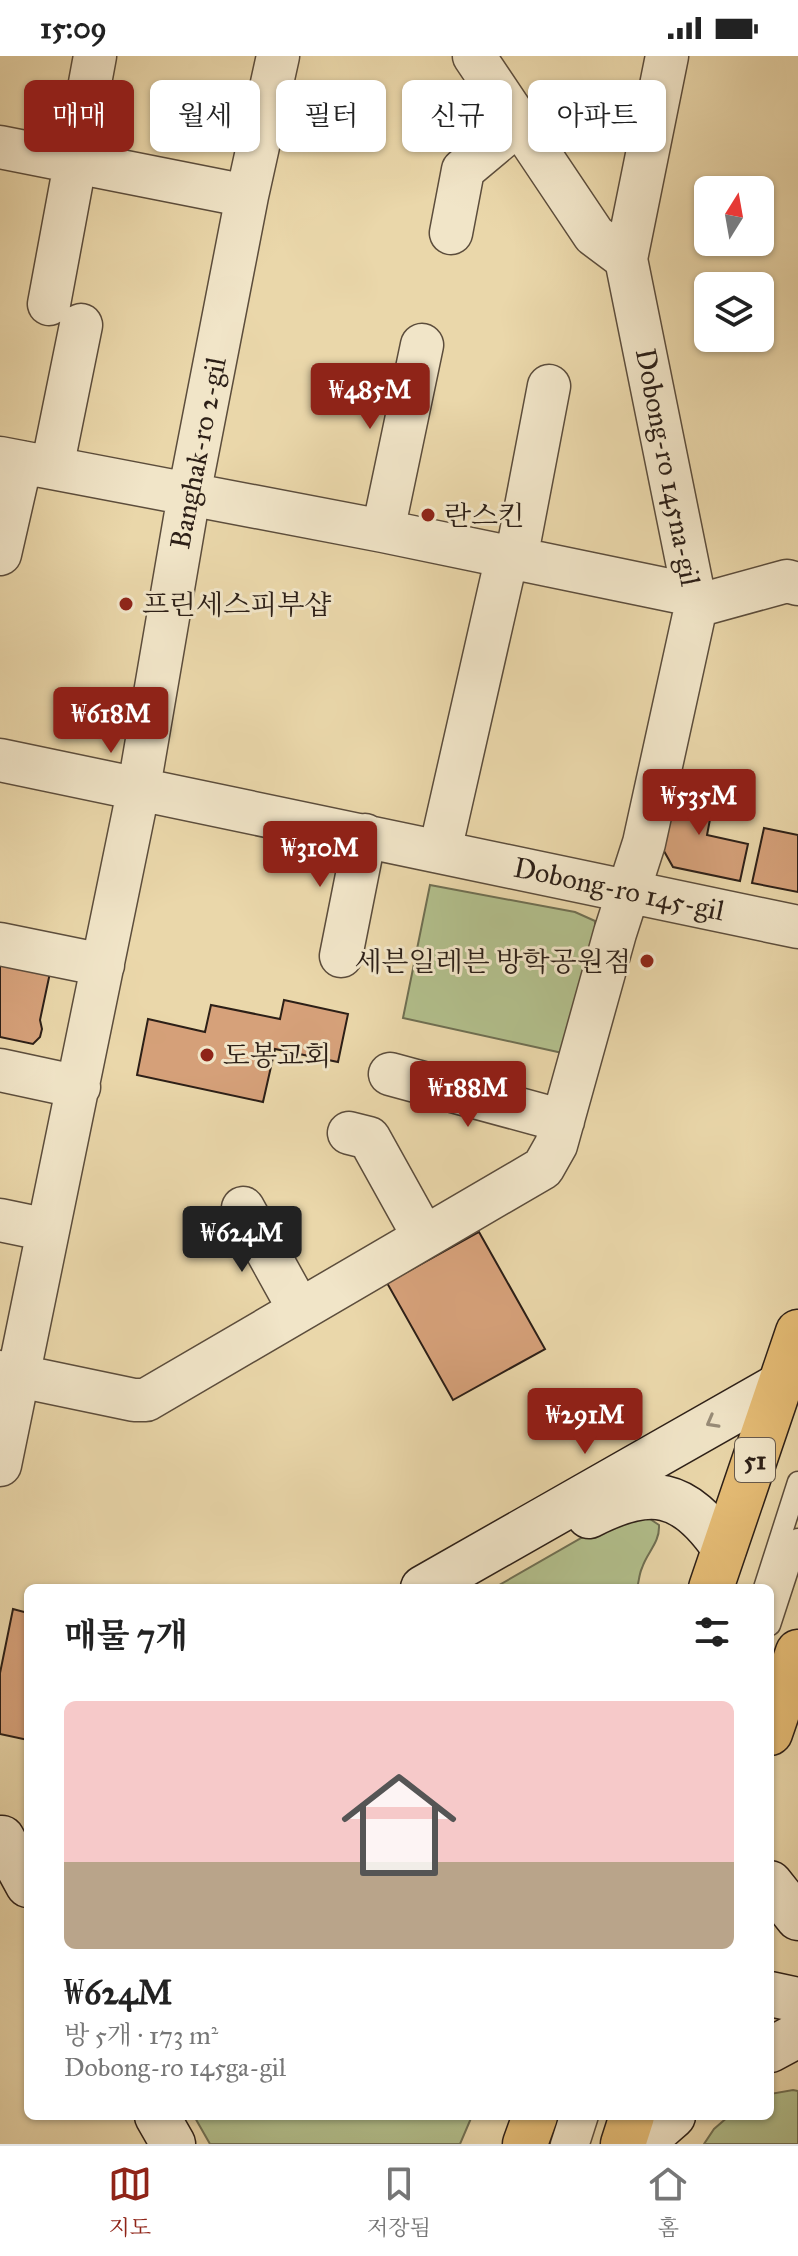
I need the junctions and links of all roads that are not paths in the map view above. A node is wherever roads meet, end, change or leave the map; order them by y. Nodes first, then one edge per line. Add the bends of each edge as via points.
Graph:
1 (95, 56) edge
2 (278, 56) edge
3 (667, 56) edge
4 (478, 59) edge
5 (519, 123) junction
6 (0, 147) edge
7 (77, 162) junction
8 (247, 196) junction
9 (451, 233) dead end
10 (626, 259) junction
11 (422, 345) dead end
12 (549, 386) dead end
13 (24, 463) edge
14 (189, 495) junction
15 (383, 531) junction
16 (0, 554) edge
17 (512, 558) junction
18 (798, 584) edge
19 (695, 600) junction
20 (0, 760) edge
21 (139, 787) junction
22 (365, 835) junction
23 (440, 851) junction
24 (629, 890) junction
25 (798, 927) edge
26 (0, 944) edge
27 (341, 956) dead end
28 (103, 965) junction
29 (0, 1070) edge
30 (390, 1074) dead end
31 (79, 1087) junction
32 (563, 1121) junction
33 (349, 1133) dead end
34 (243, 1208) dead end
35 (0, 1220) edge
36 (48, 1230) junction
37 (424, 1237) junction
38 (299, 1309) junction
39 (798, 1332) edge
40 (8, 1374) edge
41 (780, 1385) junction
42 (0, 1465) edge
43 (798, 1482) edge
44 (798, 1539) edge
45 (718, 1568) edge
46 (430, 1584) edge
47 (464, 1584) edge
48 (765, 1584) edge
49 (774, 1613) edge
50 (798, 1652) edge
51 (774, 1721) edge
52 (19, 1833) edge
53 (24, 1862) edge
54 (774, 1888) edge
55 (798, 1918) edge
56 (774, 1995) edge
57 (798, 2000) edge
58 (798, 2035) edge
59 (774, 2048) edge
60 (159, 2120) edge
61 (534, 2120) edge
62 (569, 2120) edge
63 (587, 2120) edge
64 (631, 2120) edge
65 (668, 2120) edge
66 (173, 2144) edge
67 (525, 2144) edge
68 (561, 2144) edge
69 (579, 2144) edge
70 (623, 2144) edge
71 (641, 2144) edge

1 - 7 street
2 - 8 street, Banghak-ro 2-gil
3 - 10 street
4 - 5 street
5 - 9 street via 463,170
5 - 10 street via 594,235
6 - 7 street
7 - 8 street
7 - 13 street via 65,314
8 - 14 street, Banghak-ro 2-gil
10 - 19 street, Dobong-ro 145na-gil
11 - 15 street
12 - 17 street
13 - 14 street
13 - 16 street
14 - 15 street
14 - 21 street, Banghak-ro 2-gil
15 - 17 street
17 - 19 street
17 - 23 street
18 - 19 street via 787,581
19 - 24 street, Dobong-ro 145na-gil via 644,843
20 - 21 street, Dobong-ro 145-gil
21 - 22 street, Dobong-ro 145-gil
21 - 28 street, Banghak-ro 2-gil
22 - 23 street, Dobong-ro 145-gil
22 - 27 street
23 - 24 street, Dobong-ro 145-gil
24 - 25 street, Dobong-ro 145-gil
24 - 32 street, Dobong-ro 145na-gil
26 - 28 street
28 - 31 street, Banghak-ro 2-gil
29 - 31 street
30 - 32 street
31 - 36 street, Banghak-ro 2-gil
32 - 37 street, Dobong-ro 145na-gil via 543,1168
33 - 37 street via 369,1138
34 - 38 street
35 - 36 street
36 - 40 street, Banghak-ro 2-gil
37 - 38 street, Dobong-ro 145na-gil
38 - 40 street, Dobong-ro 145na-gil via 146,1400
39 - 41 main road, 51
40 - 42 street, Banghak-ro 2-gil
41 - 45 main road, 51
41 -> 46 main road
43 - 48 lane
44 - 49 lane
45 - 47 main road via 699,1515 641,1495 612,1504
50 - 51 main road
52 - 53 main road
54 - 55 main road
56 - 57 main road
58 - 59 main road
60 - 66 main road
61 - 67 main road
62 - 68 lane
63 - 69 lane
64 - 70 main road
65 - 71 main road

